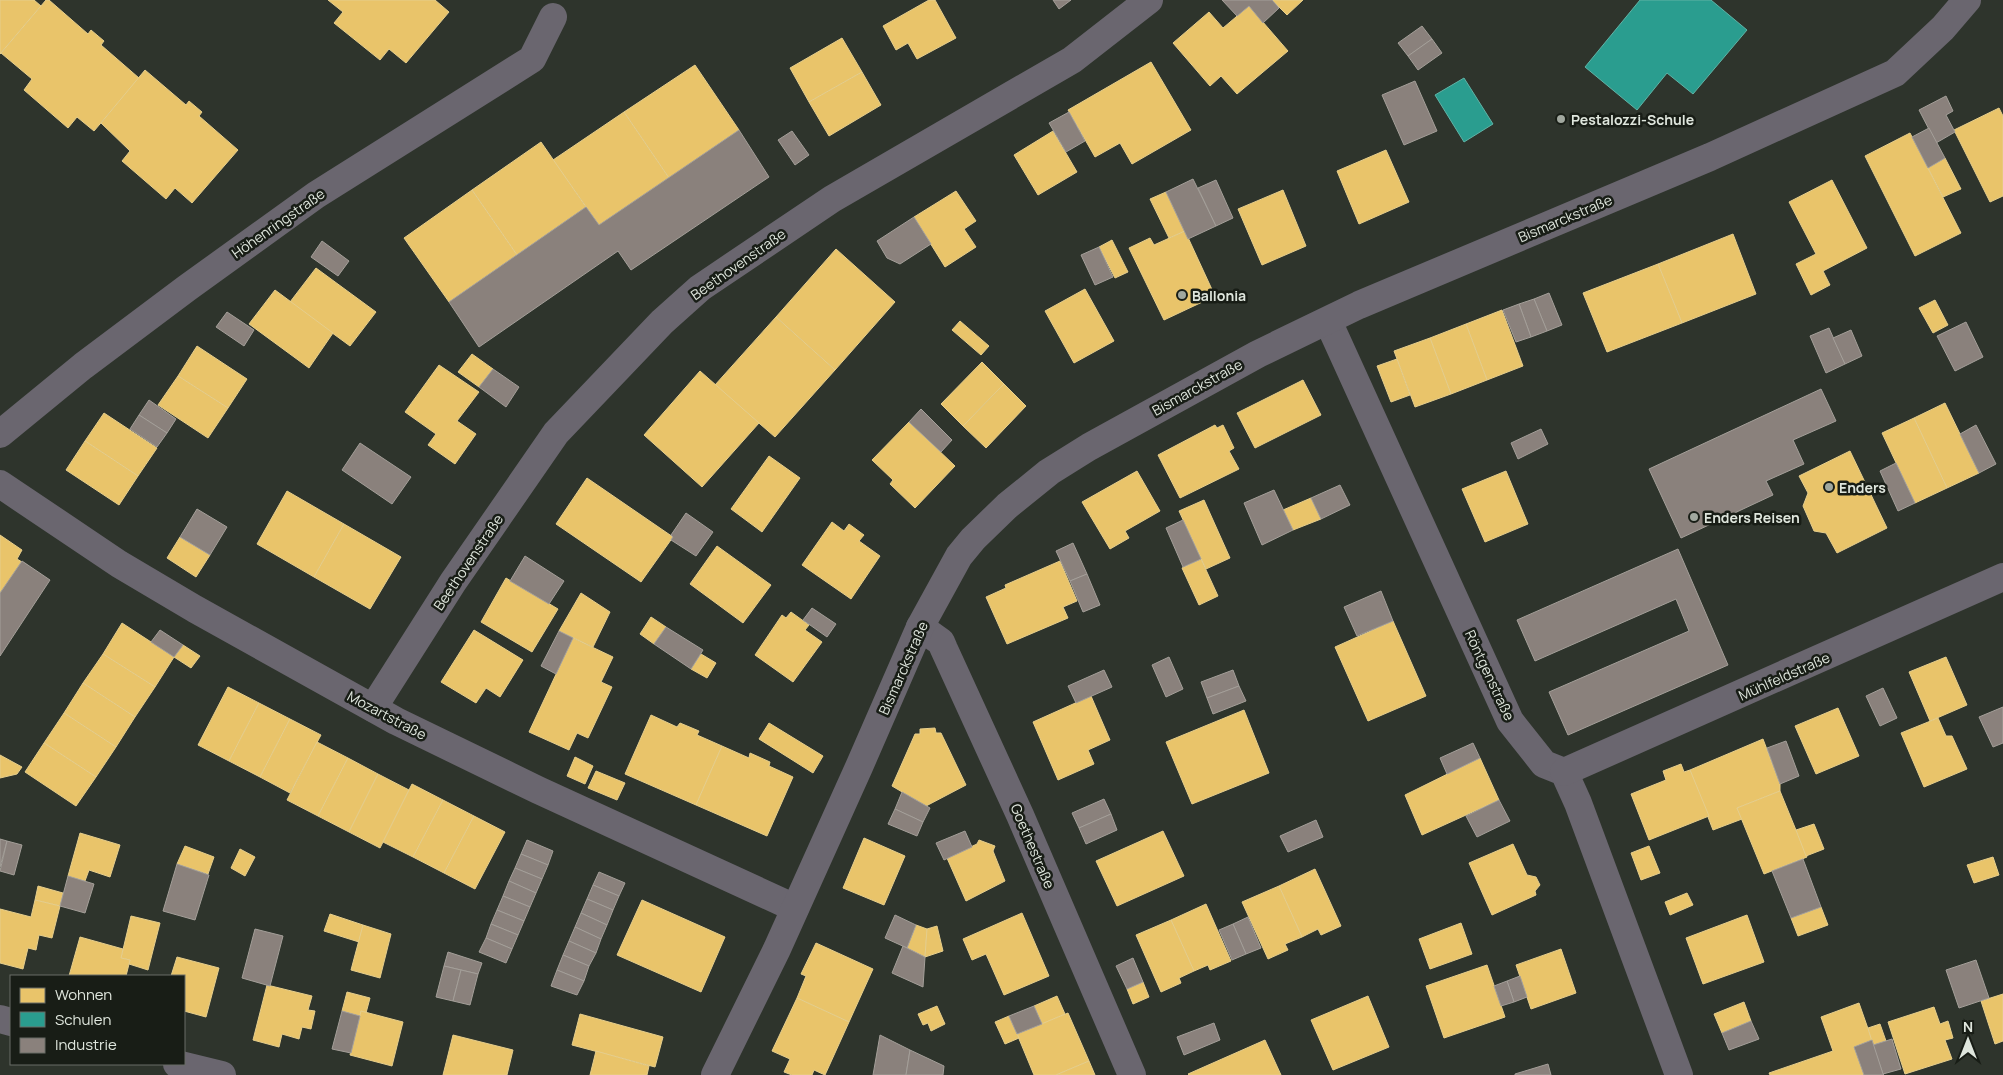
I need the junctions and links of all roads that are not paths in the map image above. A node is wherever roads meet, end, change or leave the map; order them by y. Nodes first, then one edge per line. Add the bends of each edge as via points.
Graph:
1 (1149, 0) edge
2 (1967, 0) edge
3 (554, 17) dead end
4 (1328, 321) junction
5 (0, 434) edge
6 (0, 484) edge
7 (2003, 577) edge
8 (920, 627) junction
9 (373, 708) junction
10 (1564, 772) junction
11 (795, 908) junction
12 (181, 1065) edge
13 (222, 1075) edge
14 (715, 1075) edge
15 (1132, 1075) edge
16 (1680, 1075) edge

1 - 9 street, Beethovenstraße via 1072,60 832,199 700,288 668,316 556,433 452,582
2 - 4 street, Bismarckstraße via 1943,28 1895,73 1710,157
3 - 5 street, Höhenringstraße via 532,58 316,195 90,361
4 - 8 street, Bismarckstraße via 1258,354 1049,472 973,539 959,556
4 - 10 street, Röntgenstraße via 1510,721 1544,764
6 - 9 street, Mozartstraße via 119,564
7 - 10 street, Mühlfeldstraße
8 - 11 street, Bismarckstraße
8 - 15 street, Goethestraße via 941,642
9 - 11 street, Mozartstraße via 538,790
10 - 16 street
11 - 14 street, Bismarckstraße
12 - 13 street

